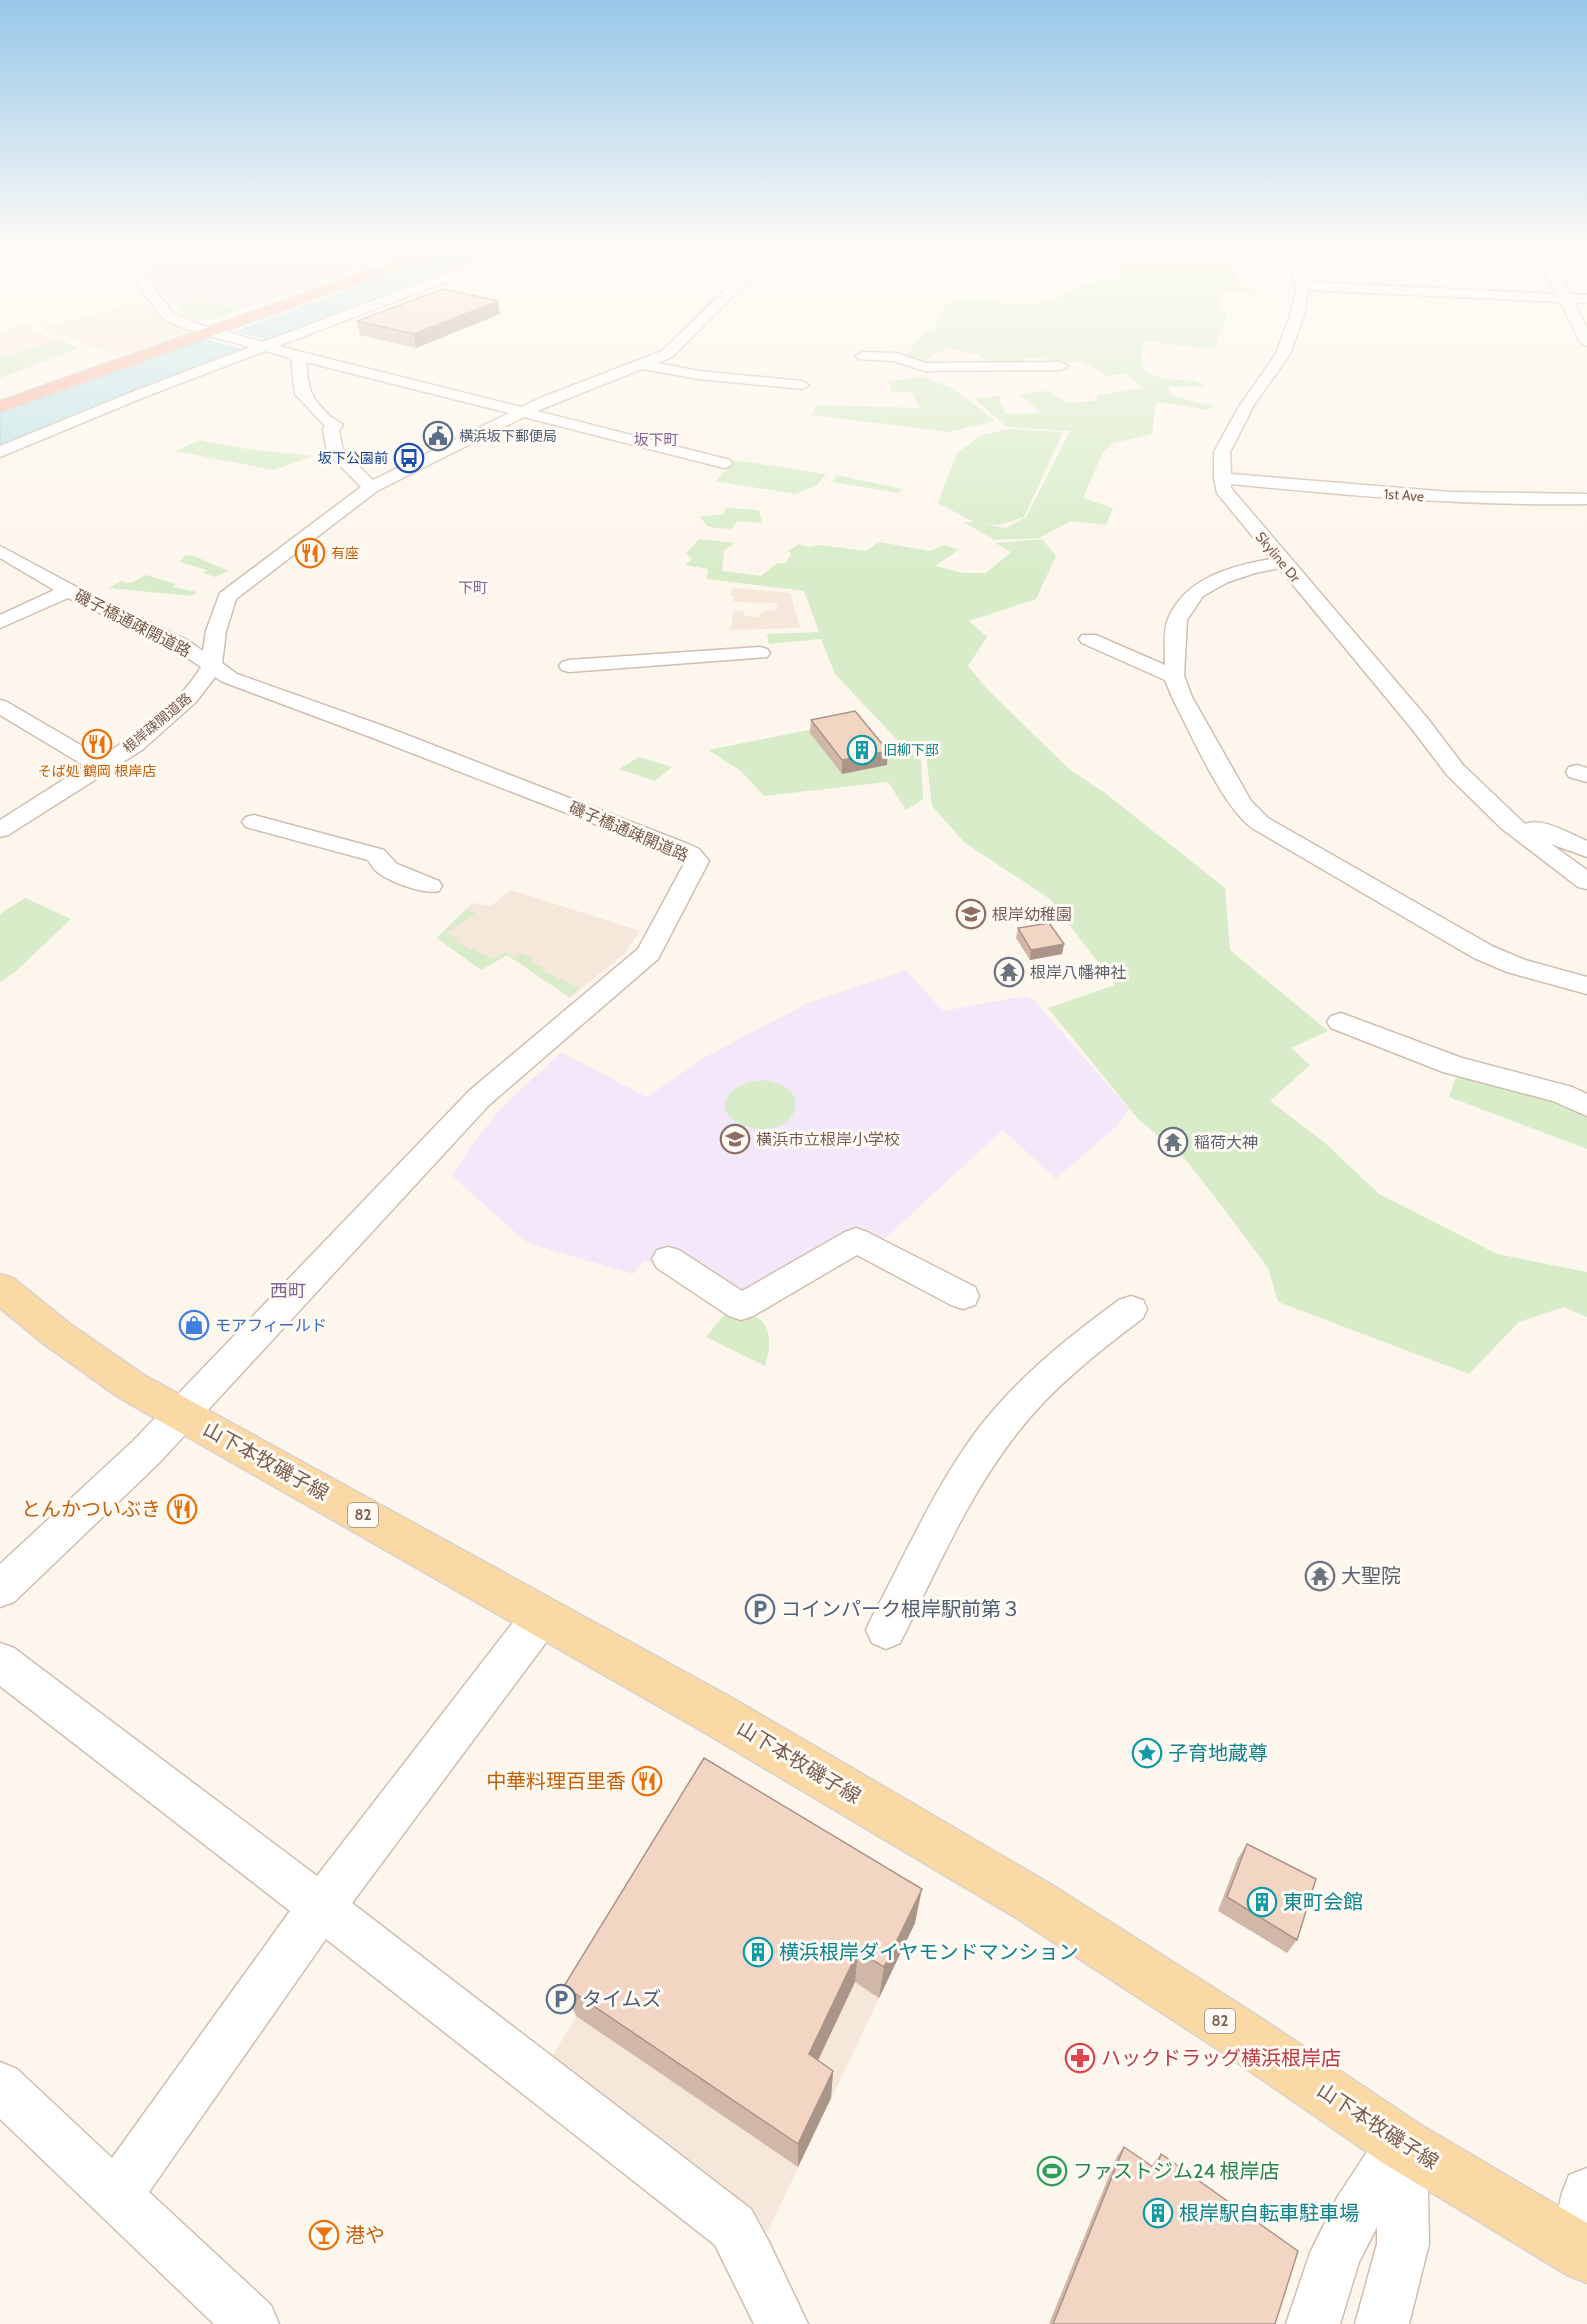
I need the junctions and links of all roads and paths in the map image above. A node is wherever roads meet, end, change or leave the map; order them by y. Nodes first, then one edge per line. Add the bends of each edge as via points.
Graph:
1 (143, 357) edge
2 (233, 357) edge
3 (298, 357) edge
4 (304, 357) edge
5 (658, 357) edge
6 (897, 357) edge
7 (1281, 357) edge
8 (640, 364) junction
9 (1061, 366) dead end
10 (802, 385) dead end
11 (6, 405) edge
12 (525, 412) junction
13 (0, 452) edge
14 (724, 463) dead end
15 (1222, 478) junction
16 (371, 487) junction
17 (1587, 499) edge
18 (0, 551) edge
19 (1282, 562) junction
20 (69, 590) junction
21 (0, 622) edge
22 (1089, 639) dead end
23 (760, 653) dead end
24 (569, 666) dead end
25 (211, 667) junction
26 (1174, 676) junction
27 (0, 706) edge
28 (101, 766) junction
29 (254, 822) dead end
30 (1514, 827) junction
31 (0, 830) edge
32 (1587, 850) edge
33 (1587, 882) edge
34 (430, 886) dead end
35 (1587, 986) edge
36 (1341, 1022) dead end
37 (1587, 1106) edge
38 (668, 1259) dead end
39 (0, 1288) edge
40 (963, 1296) dead end
41 (1131, 1309) dead end
42 (183, 1414) junction
43 (0, 1589) edge
44 (542, 1616) junction
45 (886, 1630) dead end
46 (0, 1662) edge
47 (320, 1908) junction
48 (0, 2086) edge
49 (1402, 2144) junction
50 (1587, 2193) edge
51 (116, 2194) junction
52 (1581, 2252) edge
53 (252, 2324) edge
54 (782, 2324) edge
55 (1313, 2324) edge
56 (1382, 2324) edge

1 - 11 highway
2 - 13 street
3 - 16 street via 302,394 334,425 331,429 335,452
4 - 12 street
5 - 8 street, 根岸疎開道路
6 - 9 street via 925,367
7 - 15 street via 1247,405 1222,452
8 - 10 street via 699,375
8 - 12 street, 根岸疎開道路
12 - 14 street
12 - 16 street, 根岸疎開道路
15 - 17 street, 1st Ave via 1411,496
15 - 19 street, Skyline Dr via 1223,489
16 - 25 street, 根岸疎開道路 via 227,597 216,631
18 - 20 street, 磯子橋通疎開道路
19 - 26 street via 1222,578 1196,592 1177,620
19 - 30 street, Skyline Dr via 1455,770
20 - 21 street
20 - 25 street, 磯子橋通疎開道路 via 180,644
22 - 26 street
23 - 24 street
25 - 28 street, 根岸疎開道路 via 189,698 135,745
25 - 42 street, 磯子橋通疎開道路 via 243,684 680,849 697,861 649,953 479,1098
26 - 35 street via 1249,815 1482,952
27 - 28 street
28 - 31 street, 根岸疎開道路
29 - 34 street via 376,855 388,869
30 - 32 street via 1528,825
30 - 33 street, Skyline Dr
36 - 37 street via 1453,1065 1562,1094
38 - 40 street via 741,1307 855,1240
39 - 42 main road, 山下本牧磯子線 / 82 via 131,1386
41 - 45 street via 1089,1339 1034,1389 1000,1428 974,1464
42 - 43 street
42 - 44 main road, 山下本牧磯子線 / 82
44 - 47 street
44 - 49 main road, 山下本牧磯子線 / 82 via 1035,1902
46 - 47 street
47 - 51 street
47 - 54 street via 732,2227
48 - 51 street
49 - 52 main road, 山下本牧磯子線 / 82
49 - 55 street via 1341,2243
49 - 56 street via 1403,2244
50 - 52 street
51 - 53 street

